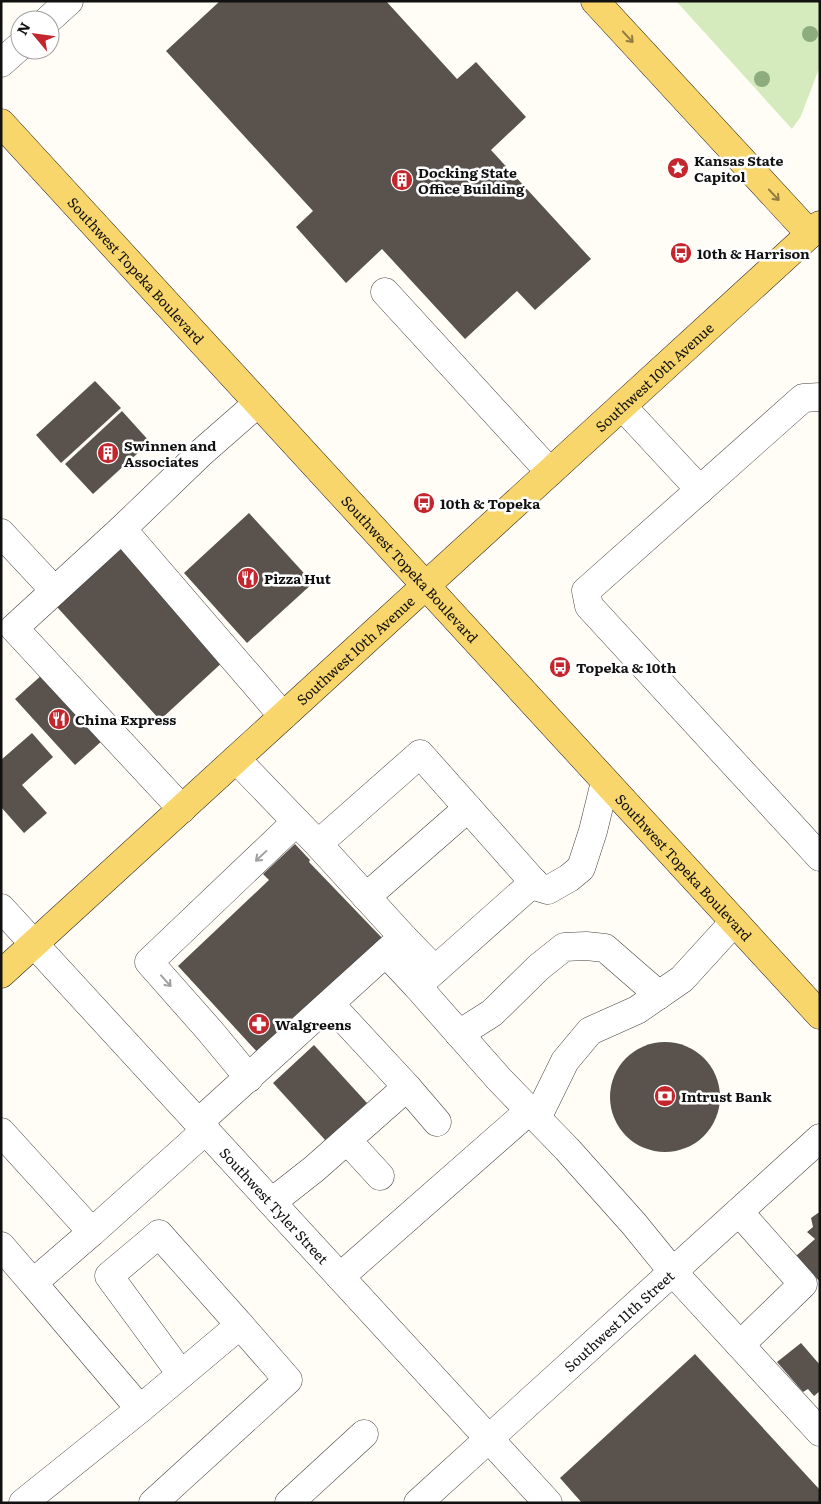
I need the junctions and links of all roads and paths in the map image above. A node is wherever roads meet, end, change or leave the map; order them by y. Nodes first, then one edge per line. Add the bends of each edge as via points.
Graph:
1 (69, 1) edge
2 (595, 1) edge
3 (59, 10) edge
4 (1, 123) edge
5 (816, 235) edge
6 (384, 292) dead end
7 (820, 396) edge
8 (258, 403) junction
9 (622, 406) junction
10 (550, 472) junction
11 (700, 490) junction
12 (122, 529) junction
13 (1, 533) edge
14 (426, 586) junction
15 (54, 590) junction
16 (7, 634) edge
17 (283, 716) junction
18 (236, 759) junction
19 (605, 782) junction
20 (468, 808) junction
21 (182, 809) junction
22 (296, 822) junction
23 (318, 844) junction
24 (820, 857) edge
25 (534, 882) junction
26 (366, 898) junction
27 (1, 908) edge
28 (734, 922) junction
29 (34, 944) junction
30 (395, 945) junction
31 (1, 974) edge
32 (426, 978) junction
33 (659, 995) junction
34 (330, 1004) junction
35 (820, 1015) edge
36 (460, 1034) junction
37 (245, 1068) junction
38 (407, 1088) junction
39 (533, 1114) junction
40 (437, 1122) dead end
41 (202, 1126) junction
42 (1, 1132) edge
43 (820, 1138) edge
44 (347, 1140) junction
45 (380, 1176) dead end
46 (272, 1202) junction
47 (738, 1212) junction
48 (92, 1232) junction
49 (1, 1246) edge
50 (672, 1272) junction
51 (340, 1277) junction
52 (33, 1282) junction
53 (240, 1324) junction
54 (740, 1345) junction
55 (181, 1374) junction
56 (140, 1409) junction
57 (818, 1427) edge
58 (364, 1434) dead end
59 (488, 1438) junction
60 (23, 1503) edge
61 (153, 1503) edge
62 (289, 1503) edge
63 (418, 1503) edge
64 (548, 1503) edge

1 - 3 street
2 -> 5 main road
4 - 8 main road, Southwest Topeka Boulevard
5 - 9 main road, Southwest 10th Avenue
6 - 10 street
7 - 11 street via 803,398
8 - 12 street
8 - 14 main road, Southwest Topeka Boulevard
9 - 10 main road, Southwest 10th Avenue
9 - 11 street
10 - 14 main road, Southwest 10th Avenue
11 - 24 street via 586,591 589,606
12 - 15 street
12 - 17 street
13 - 15 street
14 - 17 main road, Southwest 10th Avenue
14 - 19 main road, Southwest Topeka Boulevard
15 - 16 street
16 - 21 street
17 - 18 main road, Southwest 10th Avenue
18 - 21 main road, Southwest 10th Avenue
18 - 22 street
19 - 25 street via 581,868 548,890
19 - 28 main road, Southwest Topeka Boulevard
20 - 23 street via 420,754
20 - 25 street
20 - 26 street
21 - 29 main road, Southwest 10th Avenue
22 - 23 street
22 -> 37 street via 149,962 216,1032
23 - 26 street
25 - 32 street
26 - 30 street
27 - 29 street, Southwest Tyler Street
28 - 33 street via 682,979
28 - 35 main road, Southwest Topeka Boulevard
29 - 31 main road, Southwest 10th Avenue
29 - 41 street, Southwest Tyler Street
30 - 32 street
30 - 34 street
32 - 36 street
33 - 36 street via 605,948 564,947 492,1013
33 - 39 street via 637,1010 590,1032 565,1061
34 - 37 street
34 - 38 street
36 - 39 street
37 - 41 street
38 - 40 street
38 - 44 street
39 - 50 street via 622,1211
39 - 51 street
41 - 46 street, Southwest Tyler Street
41 - 48 street
42 - 48 street
43 - 47 street, Southwest 11th Street
44 - 45 street
44 - 46 street
46 - 51 street, Southwest Tyler Street
47 - 50 street, Southwest 11th Street
47 - 54 street via 803,1284
48 - 52 street
49 - 52 street
50 - 54 street
50 - 59 street, Southwest 11th Street
51 - 59 street, Southwest Tyler Street
52 - 56 street
53 - 55 street
53 - 55 street via 159,1234 109,1276
53 - 61 street via 288,1380
54 - 57 street
55 - 56 street
56 - 60 street
58 - 62 street
59 - 63 street, Southwest 11th Street
59 - 64 street, Southwest Tyler Street

